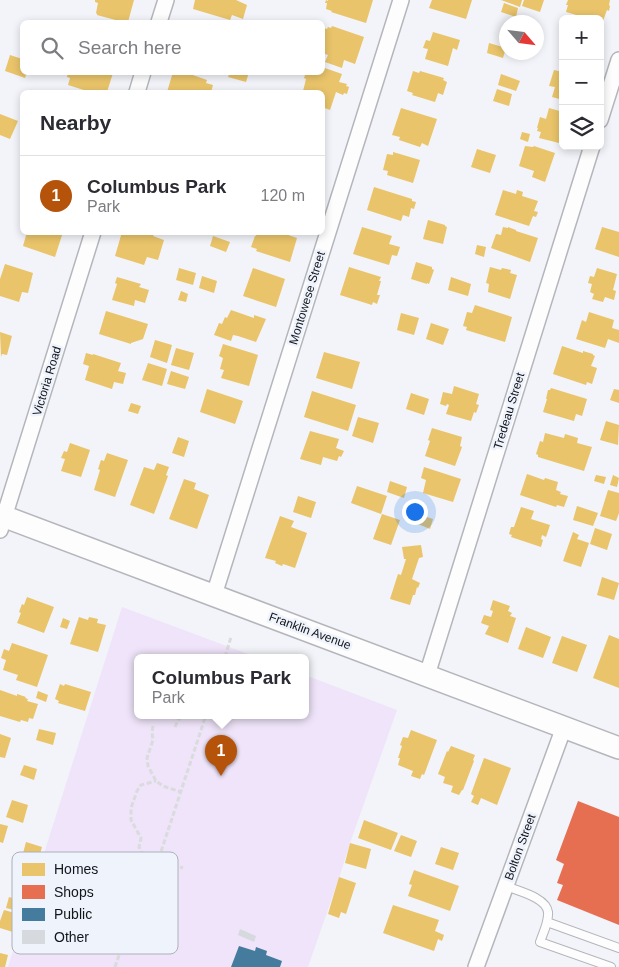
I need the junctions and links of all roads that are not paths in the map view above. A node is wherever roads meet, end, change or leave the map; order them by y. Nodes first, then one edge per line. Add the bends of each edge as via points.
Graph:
1 (166, 0) edge
2 (401, 0) edge
3 (160, 20) edge
4 (619, 60) edge
5 (143, 75) edge
6 (138, 90) edge
7 (604, 107) edge
8 (591, 150) edge
9 (92, 235) edge
10 (1, 521) edge
11 (214, 595) junction
12 (427, 675) junction
13 (564, 727) junction
14 (619, 748) edge
15 (506, 886) junction
16 (547, 922) junction
17 (619, 948) edge
18 (476, 967) edge
19 (611, 967) edge

1 - 3 street
2 - 11 street, Montowese Street
4 - 7 street
5 - 6 street
8 - 12 street, Tredeau Street
9 - 10 street, Victoria Road
10 - 11 main road, Franklin Avenue
11 - 12 main road, Franklin Avenue
12 - 13 main road, Franklin Avenue
13 - 14 main road, Franklin Avenue
13 - 15 street, Bolton Street
15 - 16 lane via 541,900 548,911
15 - 18 street, Bolton Street
16 - 17 lane
16 - 19 lane via 540,942

